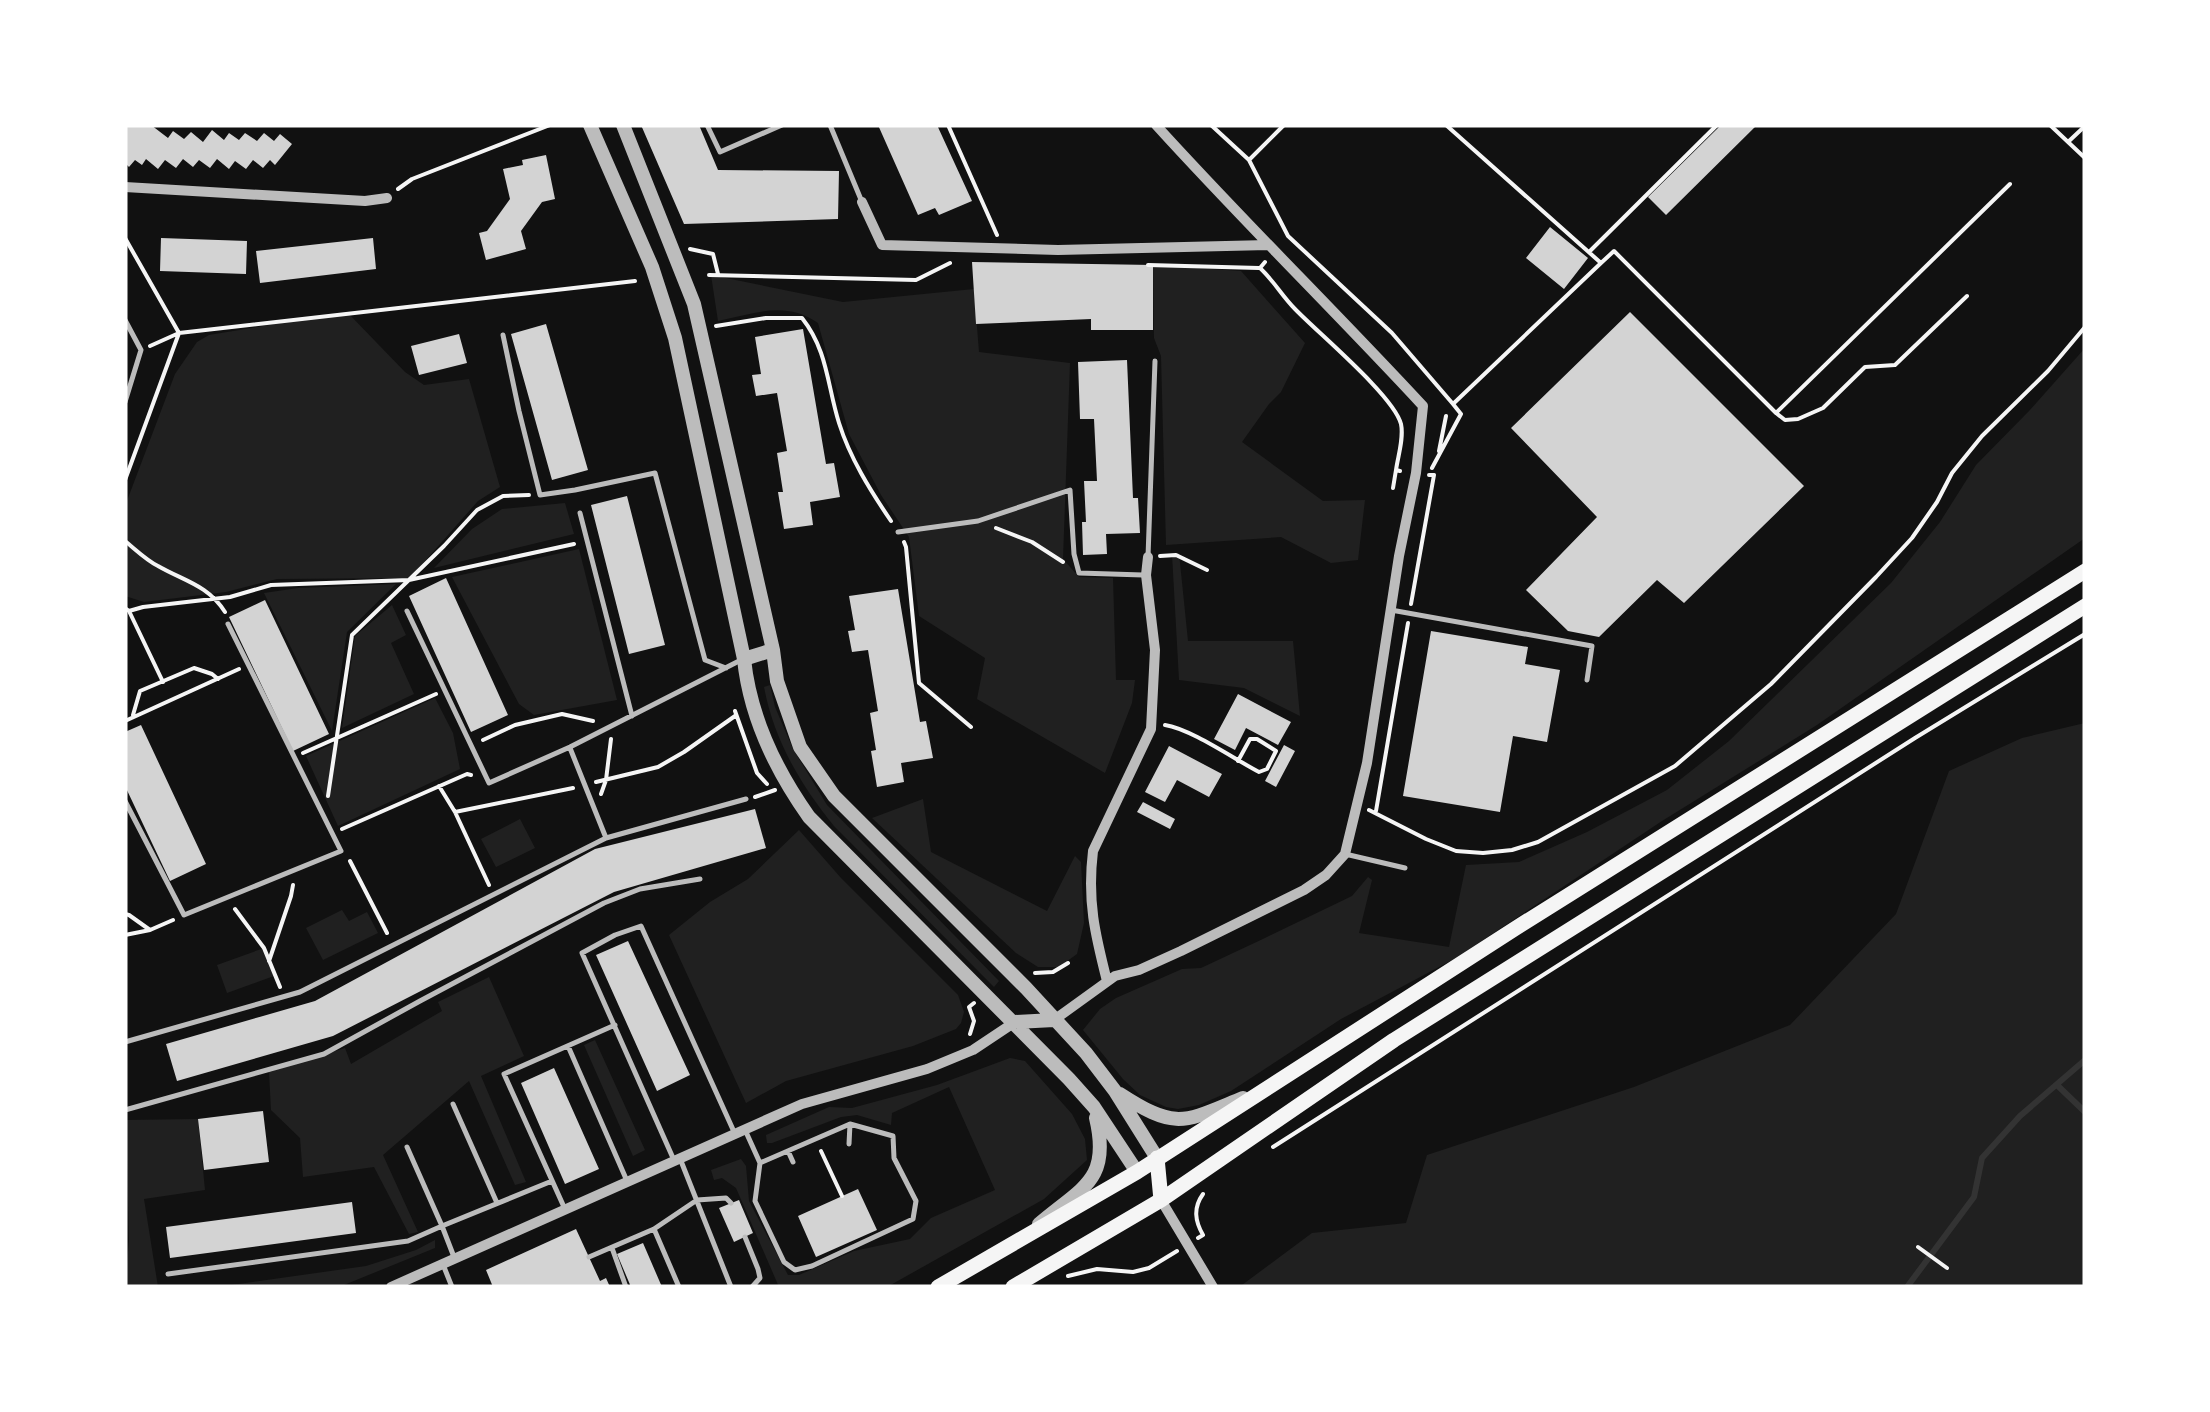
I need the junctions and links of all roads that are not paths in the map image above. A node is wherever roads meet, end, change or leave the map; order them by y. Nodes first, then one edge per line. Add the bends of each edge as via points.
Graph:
1 (590, 125) edge
2 (623, 125) edge
3 (707, 125) edge
4 (782, 125) edge
5 (830, 125) edge
6 (1156, 125) edge
7 (125, 187) edge
8 (387, 198) road end
9 (862, 202) joint
10 (1271, 249) junction
11 (125, 320) edge
12 (504, 335) dead end
13 (1155, 361) dead end
14 (125, 402) edge
15 (580, 513) dead end
16 (898, 532) road end
17 (1148, 557) joint
18 (2085, 570) edge
19 (1146, 575) junction
20 (2085, 606) edge
21 (407, 610) dead end
22 (1391, 610) junction
23 (228, 624) road end
24 (772, 650) junction
25 (744, 659) junction
26 (726, 668) junction
27 (1587, 680) dead end
28 (632, 716) junction
29 (570, 747) junction
30 (746, 800) road end
31 (125, 801) edge
32 (606, 838) junction
33 (1345, 854) junction
34 (1406, 868) dead end
35 (700, 879) dead end
36 (1107, 981) junction
37 (1054, 1020) junction
38 (1014, 1022) junction
39 (614, 1025) junction
40 (125, 1042) edge
41 (568, 1046) junction
42 (1263, 1090) junction
43 (1115, 1091) junction
44 (453, 1104) dead end
45 (1094, 1107) junction
46 (125, 1110) edge
47 (850, 1124) junction
48 (740, 1132) junction
49 (849, 1144) dead end
50 (408, 1148) dead end
51 (788, 1151) junction
52 (1157, 1158) junction
53 (677, 1160) junction
54 (793, 1162) dead end
55 (760, 1163) junction
56 (1136, 1172) junction
57 (552, 1181) junction
58 (628, 1182) junction
59 (697, 1200) junction
60 (1161, 1200) junction
61 (731, 1202) dead end
62 (497, 1203) junction
63 (565, 1209) junction
64 (442, 1226) junction
65 (654, 1229) junction
66 (746, 1236) dead end
67 (1024, 1236) junction
68 (612, 1248) junction
69 (589, 1258) dead end
70 (454, 1259) junction
71 (442, 1264) junction
72 (168, 1274) dead end
73 (399, 1285) edge
74 (452, 1287) edge
75 (626, 1287) edge
76 (679, 1287) edge
77 (731, 1287) edge
78 (752, 1287) edge
79 (938, 1287) edge
80 (1013, 1287) edge
81 (1213, 1287) edge

1 - 25 street via 675,338
2 - 24 street via 694,304
3 - 4 lane via 720,152
5 - 9 lane
6 - 10 street
7 - 8 street
9 - 10 street via 882,245
10 - 22 street via 1422,406
11 - 14 lane via 140,350
12 - 26 lane via 540,495 655,472 705,660
13 - 17 lane
15 - 28 lane
16 - 19 lane via 978,521 1070,490 1080,573
17 - 19 street
18 - 42 main road
19 - 36 street via 1155,650 1151,729 1093,851 1092,919
20 - 60 main road via 1394,1040
21 - 29 lane via 489,783
22 - 27 lane via 1592,646
22 - 33 street
23 - 31 lane via 340,851 184,915
24 - 25 street
24 - 37 street via 800,747 834,796
25 - 26 lane
25 - 38 street via 770,756 809,817
26 - 28 lane
28 - 29 lane
29 - 32 lane
30 - 32 lane
32 - 40 lane via 300,992
33 - 34 lane
33 - 36 street via 1304,890
35 - 46 lane via 604,903 324,1054
36 - 37 street
37 - 38 street
37 - 43 street
38 - 45 street
38 - 48 street via 973,1050 927,1069 802,1104
39 - 41 lane
39 - 48 lane via 582,953 641,926
39 - 53 lane
41 - 57 lane via 504,1074
41 - 58 lane
42 - 43 street via 1194,1118 1172,1119
42 - 52 main road
43 - 52 street
44 - 62 lane
45 - 56 street
45 - 67 street via 1102,1140 1094,1177
47 - 49 lane
47 - 51 lane
47 - 55 lane via 893,1136 894,1158 916,1201 913,1219 812,1266 796,1270 784,1262 755,1201
48 - 53 street
48 - 55 lane
50 - 64 lane
51 - 54 lane
51 - 55 lane
52 - 56 main road
52 - 60 main road
53 - 58 street
53 - 59 lane
56 - 60 main road
56 - 67 main road
57 - 62 lane
57 - 63 lane
58 - 63 street
59 - 61 lane
59 - 65 lane
59 - 77 lane
60 - 80 main road
60 - 81 street
62 - 64 lane
63 - 70 street
64 - 70 lane
64 - 72 lane via 408,1241
65 - 68 lane
65 - 76 lane
66 - 78 lane via 760,1278
67 - 79 main road
68 - 69 lane
68 - 75 lane
70 - 71 street
71 - 73 street
71 - 74 lane

